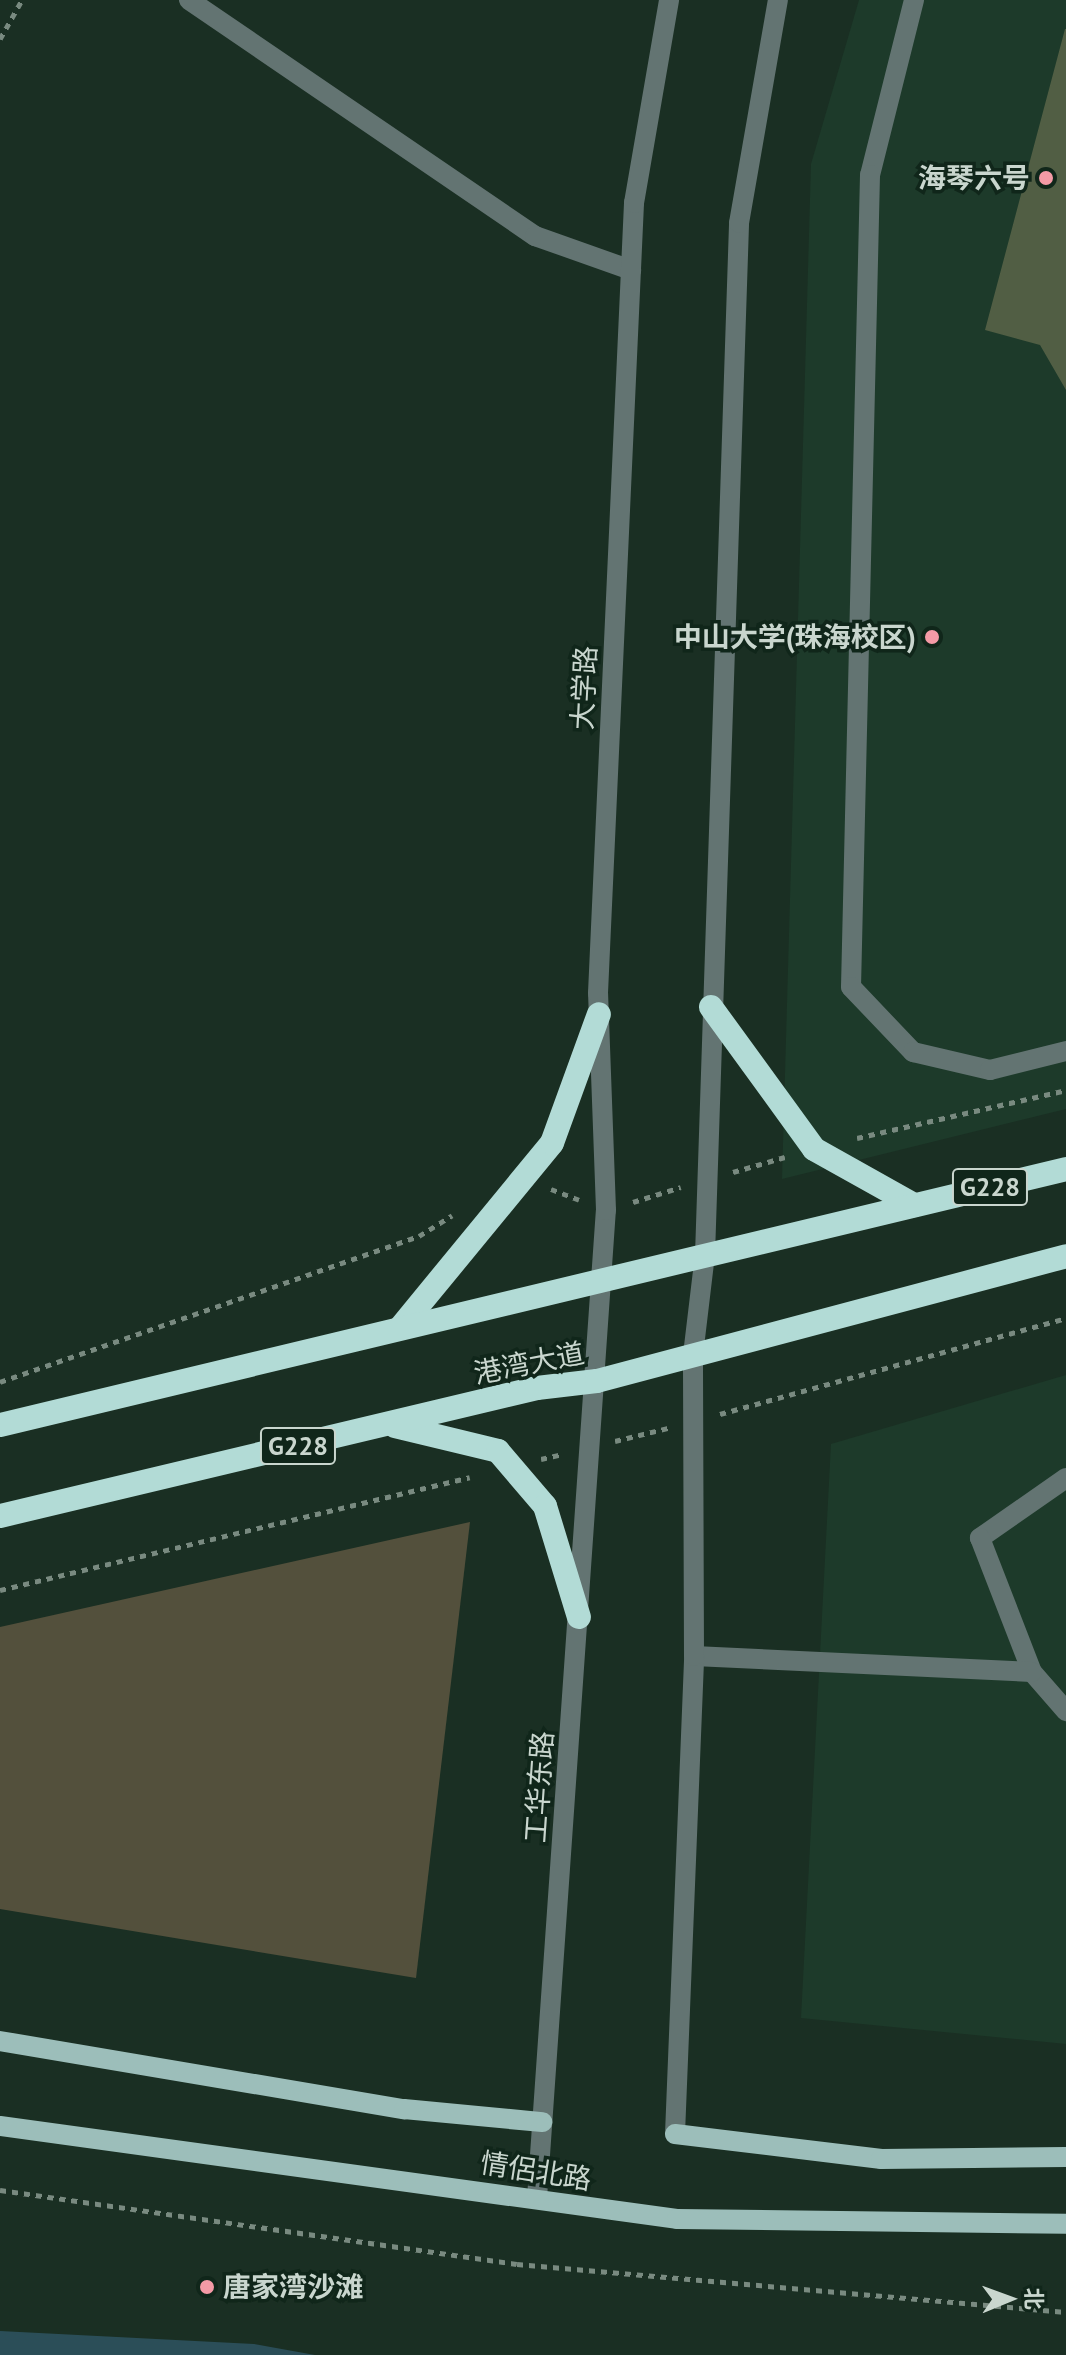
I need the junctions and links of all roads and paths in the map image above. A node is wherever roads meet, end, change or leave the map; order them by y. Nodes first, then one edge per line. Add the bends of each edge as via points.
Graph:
1 (22, 0) edge
2 (189, 0) edge
3 (669, 0) edge
4 (778, 0) edge
5 (914, 0) edge
6 (0, 39) edge
7 (631, 270) junction
8 (711, 1007) junction
9 (599, 1014) junction
10 (1066, 1051) edge
11 (1066, 1169) edge
12 (914, 1205) junction
13 (705, 1255) junction
14 (1066, 1256) edge
15 (599, 1279) junction
16 (1066, 1318) edge
17 (400, 1328) junction
18 (693, 1355) junction
19 (597, 1381) junction
20 (694, 1421) junction
21 (389, 1424) junction
22 (0, 1425) edge
23 (592, 1447) junction
24 (511, 1467) junction
25 (1066, 1478) edge
26 (0, 1516) edge
27 (0, 1590) edge
28 (579, 1617) junction
29 (694, 1656) junction
30 (1032, 1672) junction
31 (1066, 1711) edge
32 (0, 2041) edge
33 (542, 2122) junction
34 (0, 2126) edge
35 (675, 2134) joint
36 (1066, 2157) edge
37 (0, 2190) edge
38 (537, 2198) junction
39 (1066, 2224) edge
40 (1066, 2312) edge

1 - 6 path
2 - 7 street via 535,236
3 - 7 street, 大学路 via 634,203
4 - 8 street via 739,223
5 - 10 street via 870,175 851,987 913,1052 990,1070
7 - 9 street, 大学路
8 - 12 highway via 814,1149
8 - 13 street
9 - 15 street, 大学路 via 606,1210
9 - 17 highway via 552,1143
11 - 12 highway, G228
12 - 13 highway, G228
13 - 15 highway, G228
13 - 18 street
14 - 18 highway, 港湾大道 / G228
15 - 17 highway, G228
15 - 19 street, 大学路
16 - 20 path
17 - 22 highway, G228
18 - 19 highway, 港湾大道 / G228
18 - 20 street
19 - 21 highway, 港湾大道 / G228
19 - 23 street, 工华东路
20 - 23 path
20 - 29 street
21 - 24 highway via 498,1451
21 - 26 highway, 港湾大道 / G228
23 - 24 path
23 - 28 street, 工华东路
24 - 27 path
24 - 28 highway via 545,1506
25 - 30 street via 980,1538
28 - 33 street, 工华东路
29 - 30 street
29 - 35 street
30 - 31 street
32 - 33 main road, 情侶北路 via 404,2109
33 - 38 street, 工华东路
34 - 38 main road, 情侶北路
35 - 36 main road via 881,2159
37 - 40 path via 517,2264
38 - 39 main road, 情侶北路 via 677,2219

